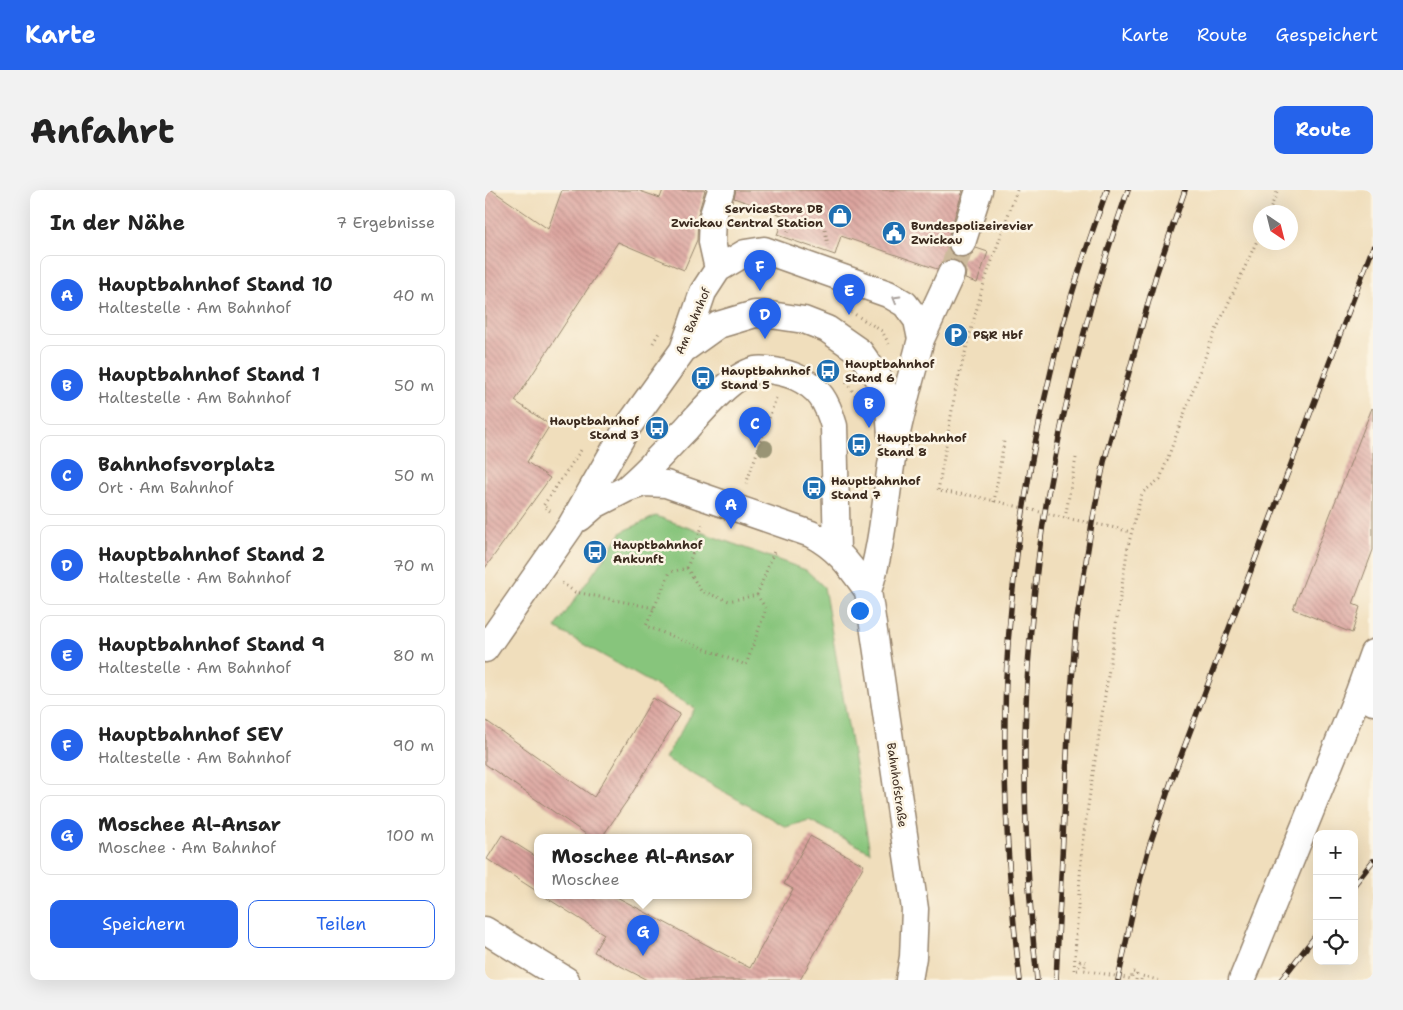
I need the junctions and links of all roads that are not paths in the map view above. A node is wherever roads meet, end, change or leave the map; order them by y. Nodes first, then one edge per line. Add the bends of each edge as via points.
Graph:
1 (721, 190) edge
2 (979, 190) edge
3 (961, 243) tunnel mouth
4 (718, 269) junction
5 (951, 274) tunnel mouth
6 (921, 340) junction
7 (683, 350) junction
8 (892, 457) junction
9 (626, 489) junction
10 (570, 527) junction
11 (837, 551) junction
12 (868, 591) junction
13 (485, 649) edge
14 (1373, 653) edge
15 (1366, 697) edge
16 (485, 930) edge
17 (566, 980) edge
18 (909, 980) edge
19 (1242, 980) edge

1 - 4 street via 713,215 712,242
2 - 3 street
6 -> 4 street, Am Bahnhof via 917,320 905,304 888,294 822,270 764,250 745,253
4 - 7 street, Am Bahnhof via 703,292
5 - 6 street
6 - 8 street, Am Bahnhof
7 - 8 street, Am Bahnhof via 718,325 748,315 804,320 827,329 860,352 880,380 889,408
7 - 10 street, Am Bahnhof via 627,428
8 - 12 street, Am Bahnhof via 885,513
9 - 10 street, Am Bahnhof via 595,505
9 - 11 street, Am Bahnhof via 644,483 666,484 811,534
9 - 11 street via 737,378 756,370 785,372 804,380 829,407 834,426
10 - 13 street, Am Bahnhof
11 - 12 street, Am Bahnhof
12 - 18 street, Bahnhofstraße via 915,908
14 - 15 street
15 - 19 street
16 - 17 street

